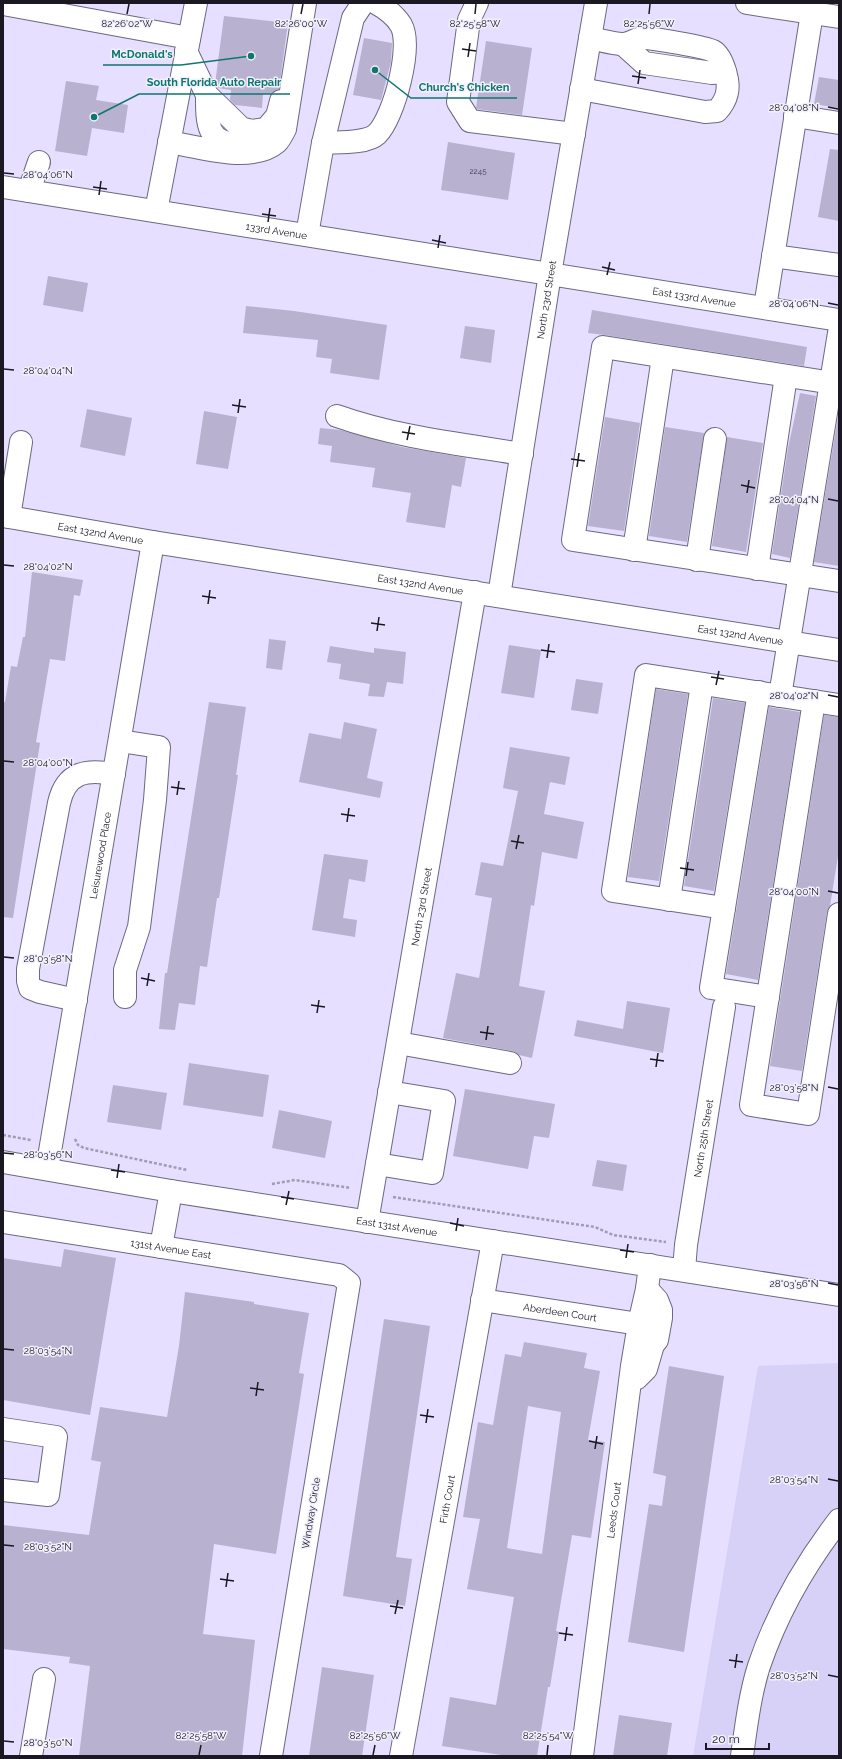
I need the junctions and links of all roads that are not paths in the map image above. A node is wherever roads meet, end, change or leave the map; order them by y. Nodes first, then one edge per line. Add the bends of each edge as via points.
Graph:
1 (196, 3) edge
2 (305, 3) edge
3 (363, 3) edge
4 (376, 3) edge
5 (477, 3) edge
6 (596, 3) edge
7 (748, 3) edge
8 (3, 4) edge
9 (29, 6) edge
10 (812, 13) junction
11 (839, 17) edge
12 (301, 26) junction
13 (590, 38) junction
14 (188, 45) junction
15 (581, 89) junction
16 (795, 116) junction
17 (839, 124) edge
18 (574, 134) junction
19 (170, 142) junction
20 (323, 143) junction
21 (39, 162) dead end
22 (3, 187) edge
23 (29, 191) junction
24 (156, 211) junction
25 (307, 235) junction
26 (773, 256) junction
27 (839, 265) edge
28 (550, 274) junction
29 (765, 307) junction
30 (839, 320) edge
31 (839, 333) edge
32 (663, 357) junction
33 (786, 376) junction
34 (835, 384) edge
35 (337, 416) dead end
36 (715, 439) dead end
37 (21, 442) dead end
38 (522, 454) junction
39 (6, 516) edge
40 (153, 542) junction
41 (634, 550) junction
42 (697, 560) junction
43 (757, 569) junction
44 (799, 575) junction
45 (839, 581) edge
46 (475, 592) junction
47 (499, 596) junction
48 (788, 642) junction
49 (839, 650) edge
50 (702, 684) junction
51 (758, 692) junction
52 (780, 696) junction
53 (814, 701) junction
54 (839, 705) edge
55 (120, 741) junction
56 (114, 774) junction
57 (669, 900) junction
58 (724, 908) junction
59 (839, 914) edge
60 (125, 997) dead end
61 (768, 997) junction
62 (76, 1000) junction
63 (724, 1007) dead end
64 (398, 1043) junction
65 (510, 1063) dead end
66 (389, 1092) junction
67 (3, 1162) edge
68 (377, 1164) junction
69 (47, 1169) junction
70 (171, 1191) junction
71 (3, 1222) edge
72 (367, 1222) junction
73 (493, 1241) junction
74 (161, 1247) junction
75 (650, 1265) junction
76 (684, 1270) junction
77 (339, 1275) joint
78 (647, 1289) junction
79 (839, 1295) edge
80 (482, 1300) junction
81 (638, 1324) junction
82 (630, 1385) junction
83 (3, 1429) edge
84 (3, 1490) edge
85 (839, 1520) edge
86 (44, 1679) dead end
87 (32, 1756) edge
88 (271, 1756) edge
89 (401, 1756) edge
90 (582, 1756) edge
91 (742, 1756) edge

1 - 14 street
2 - 12 street
3 - 20 street via 354,18
4 - 20 street via 392,14 401,24 404,33 406,47 400,84 386,120 377,134 359,140
5 - 18 street via 469,20 458,102 470,121
6 - 13 street, North 23rd Street
7 - 10 street
8 - 9 street
9 - 14 street
10 - 11 street
10 - 16 street
12 - 14 street via 293,34 277,116 266,129 252,131 241,128 207,95
12 - 19 street via 285,129 277,142 256,153 230,153
13 - 15 street, North 23rd Street
13 - 15 street via 624,45 642,38 713,51 720,59 728,81 727,96 717,111 705,112
14 - 19 street
15 - 18 street, North 23rd Street
16 - 17 street
16 - 26 street
18 - 28 street, North 23rd Street
19 - 24 street
20 - 25 street
21 - 23 street
22 - 23 street, 133rd Avenue
23 - 24 street, 133rd Avenue
24 - 25 street, 133rd Avenue
25 - 28 street, 133rd Avenue
26 - 27 street
26 - 29 street
28 - 29 street, East 133rd Avenue
28 - 38 street, North 23rd Street
29 - 30 street, East 133rd Avenue
31 - 34 street
32 - 33 street
32 - 41 street
32 - 41 street via 603,347 573,540
33 - 34 street
33 - 43 street
34 - 44 street
35 - 38 street via 399,434
36 - 42 street
37 - 39 street
38 - 47 street, North 23rd Street
39 - 40 street, East 132nd Avenue
40 - 46 street, East 132nd Avenue
40 - 55 street, Leisurewood Place
41 - 42 street
42 - 43 street
43 - 44 street
44 - 45 street
44 - 48 street
46 - 47 street, East 132nd Avenue
46 - 64 street, North 23rd Street
47 - 48 street, East 132nd Avenue
48 - 49 street, East 132nd Avenue
48 - 52 street
50 - 51 street
50 - 57 street
50 - 57 street via 646,675 613,891
51 - 52 street
51 - 58 street
52 - 53 street
53 - 54 street
53 - 61 street
55 - 56 street, Leisurewood Place
55 - 60 street via 159,747 139,927 125,970
56 - 62 street, Leisurewood Place
56 - 62 street via 89,772 70,780 65,786 59,803 28,969 30,988
57 - 58 street
58 - 61 street via 711,988
59 - 61 street via 808,1114 751,1105
62 - 69 street, Leisurewood Place
63 - 76 street, North 25th Street
64 - 65 street
64 - 66 street, North 23rd Street
66 - 68 street, North 23rd Street
66 - 68 street via 444,1101 432,1173
67 - 69 street, East 131st Avenue
68 - 72 street, North 23rd Street
69 - 70 street, East 131st Avenue
70 - 72 street, East 131st Avenue
70 - 74 street
71 - 74 street, 131st Avenue East
72 - 73 street, East 131st Avenue
73 - 75 street, East 131st Avenue
73 - 80 street, Firth Court
74 - 77 street, 131st Avenue East
75 - 76 street, East 131st Avenue
75 - 78 street, Leeds Court
76 - 79 street, East 131st Avenue
77 - 88 street, Windway Circle via 349,1283
78 - 81 street, Leeds Court
78 - 82 street via 657,1300 661,1318 657,1340 646,1369
80 - 81 street, Aberdeen Court
80 - 89 street, Firth Court
81 - 82 street, Leeds Court
82 - 90 street, Leeds Court
83 - 84 street via 56,1437 48,1495
85 - 91 street via 799,1579 776,1622 758,1668
86 - 87 street

